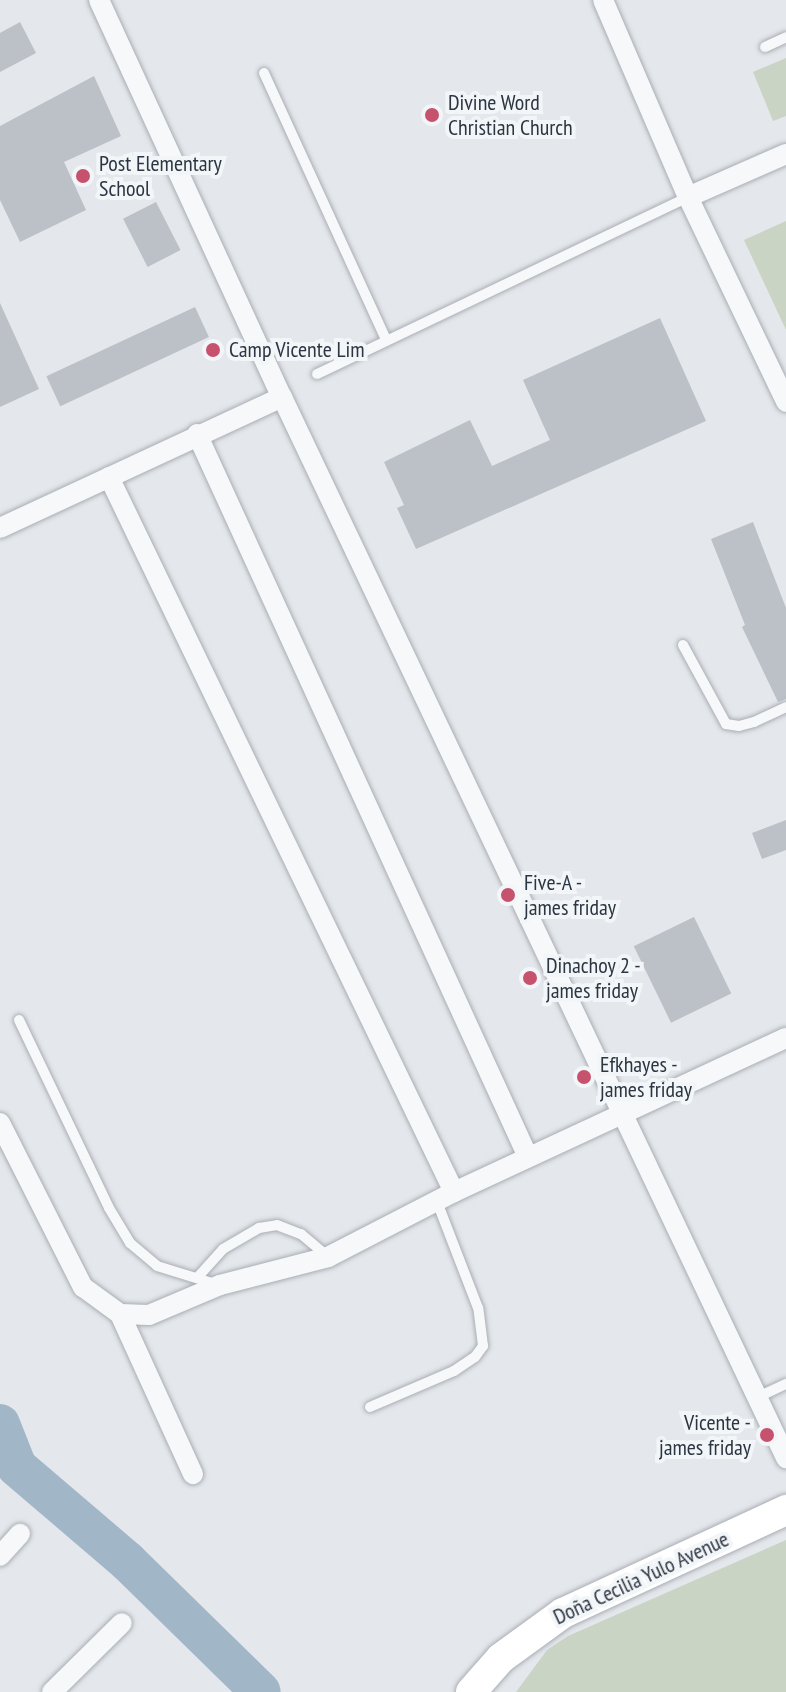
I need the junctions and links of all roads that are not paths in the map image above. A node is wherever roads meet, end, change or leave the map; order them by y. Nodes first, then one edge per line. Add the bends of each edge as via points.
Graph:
1 (99, 0) edge
2 (603, 0) edge
3 (786, 37) edge
4 (765, 47) dead end
5 (264, 73) dead end
6 (786, 154) edge
7 (688, 197) junction
8 (386, 340) junction
9 (317, 374) dead end
10 (282, 397) junction
11 (786, 402) edge
12 (197, 434) junction
13 (109, 477) junction
14 (0, 528) edge
15 (683, 645) dead end
16 (786, 707) edge
17 (19, 1020) dead end
18 (786, 1038) edge
19 (620, 1113) junction
20 (0, 1123) edge
21 (528, 1157) junction
22 (446, 1197) junction
23 (328, 1257) junction
24 (197, 1278) junction
25 (220, 1285) junction
26 (120, 1314) junction
27 (786, 1384) edge
28 (758, 1397) junction
29 (370, 1407) dead end
30 (786, 1458) edge
31 (193, 1474) dead end
32 (786, 1510) edge
33 (20, 1534) dead end
34 (0, 1556) edge
35 (122, 1623) dead end
36 (52, 1692) edge
37 (471, 1692) edge

1 - 10 street
2 - 7 street
3 - 4 lane
5 - 8 lane
6 - 7 street
7 - 8 lane
7 - 11 street
8 - 9 lane
10 - 12 street
10 - 19 street
12 - 13 street
12 - 21 street
13 - 14 street
13 - 22 street
15 - 16 lane via 726,724 754,722
17 - 24 lane via 130,1243 157,1266
18 - 19 street
19 - 21 street
19 - 28 street
20 - 26 street via 83,1287
21 - 22 street
22 - 23 street
22 - 29 lane via 478,1308 483,1346 454,1371
23 - 24 lane via 301,1234 277,1225 259,1228 223,1249
23 - 25 street
24 - 25 lane
25 - 26 street via 149,1315
26 - 31 street
27 - 28 lane
28 - 30 street
32 - 37 main road, Doña Cecilia Yulo Avenue via 544,1624 501,1658
33 - 34 street
35 - 36 street

